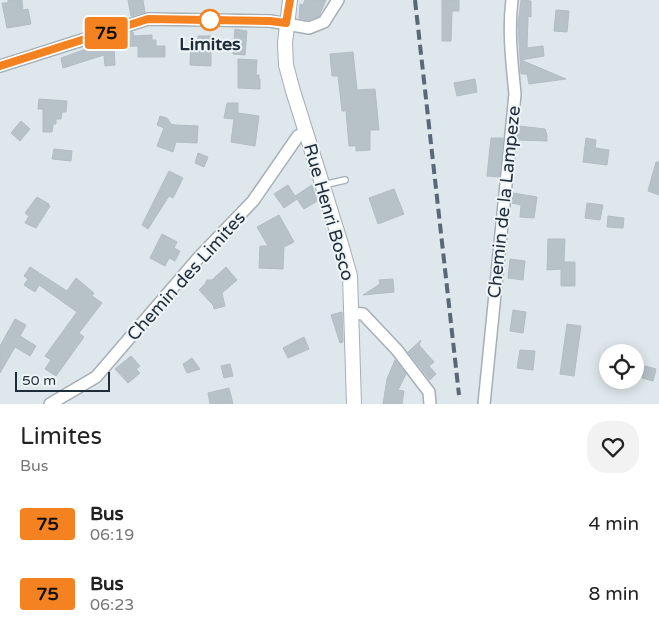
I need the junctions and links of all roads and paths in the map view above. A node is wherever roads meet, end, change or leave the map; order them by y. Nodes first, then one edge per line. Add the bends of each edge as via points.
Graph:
1 (290, 0) edge
2 (338, 0) edge
3 (512, 0) edge
4 (286, 23) junction
5 (0, 66) edge
6 (306, 132) junction
7 (345, 180) dead end
8 (322, 185) junction
9 (352, 313) junction
10 (50, 404) edge
11 (354, 404) edge
12 (430, 404) edge
13 (484, 404) edge

1 - 4 street
2 - 4 street via 324,22 309,28
3 - 13 street, Chemin de la Lampeze via 513,111
4 - 5 street via 148,19
4 - 6 street, Rue Henri Bosco via 286,65
6 - 8 street, Rue Henri Bosco
6 - 10 street, Chemin des Limites via 298,136 253,201 200,256 96,377
7 - 8 lane
8 - 9 street, Rue Henri Bosco via 350,276
9 - 11 street, Rue Henri Bosco
9 - 12 street via 363,314 398,350 428,392

